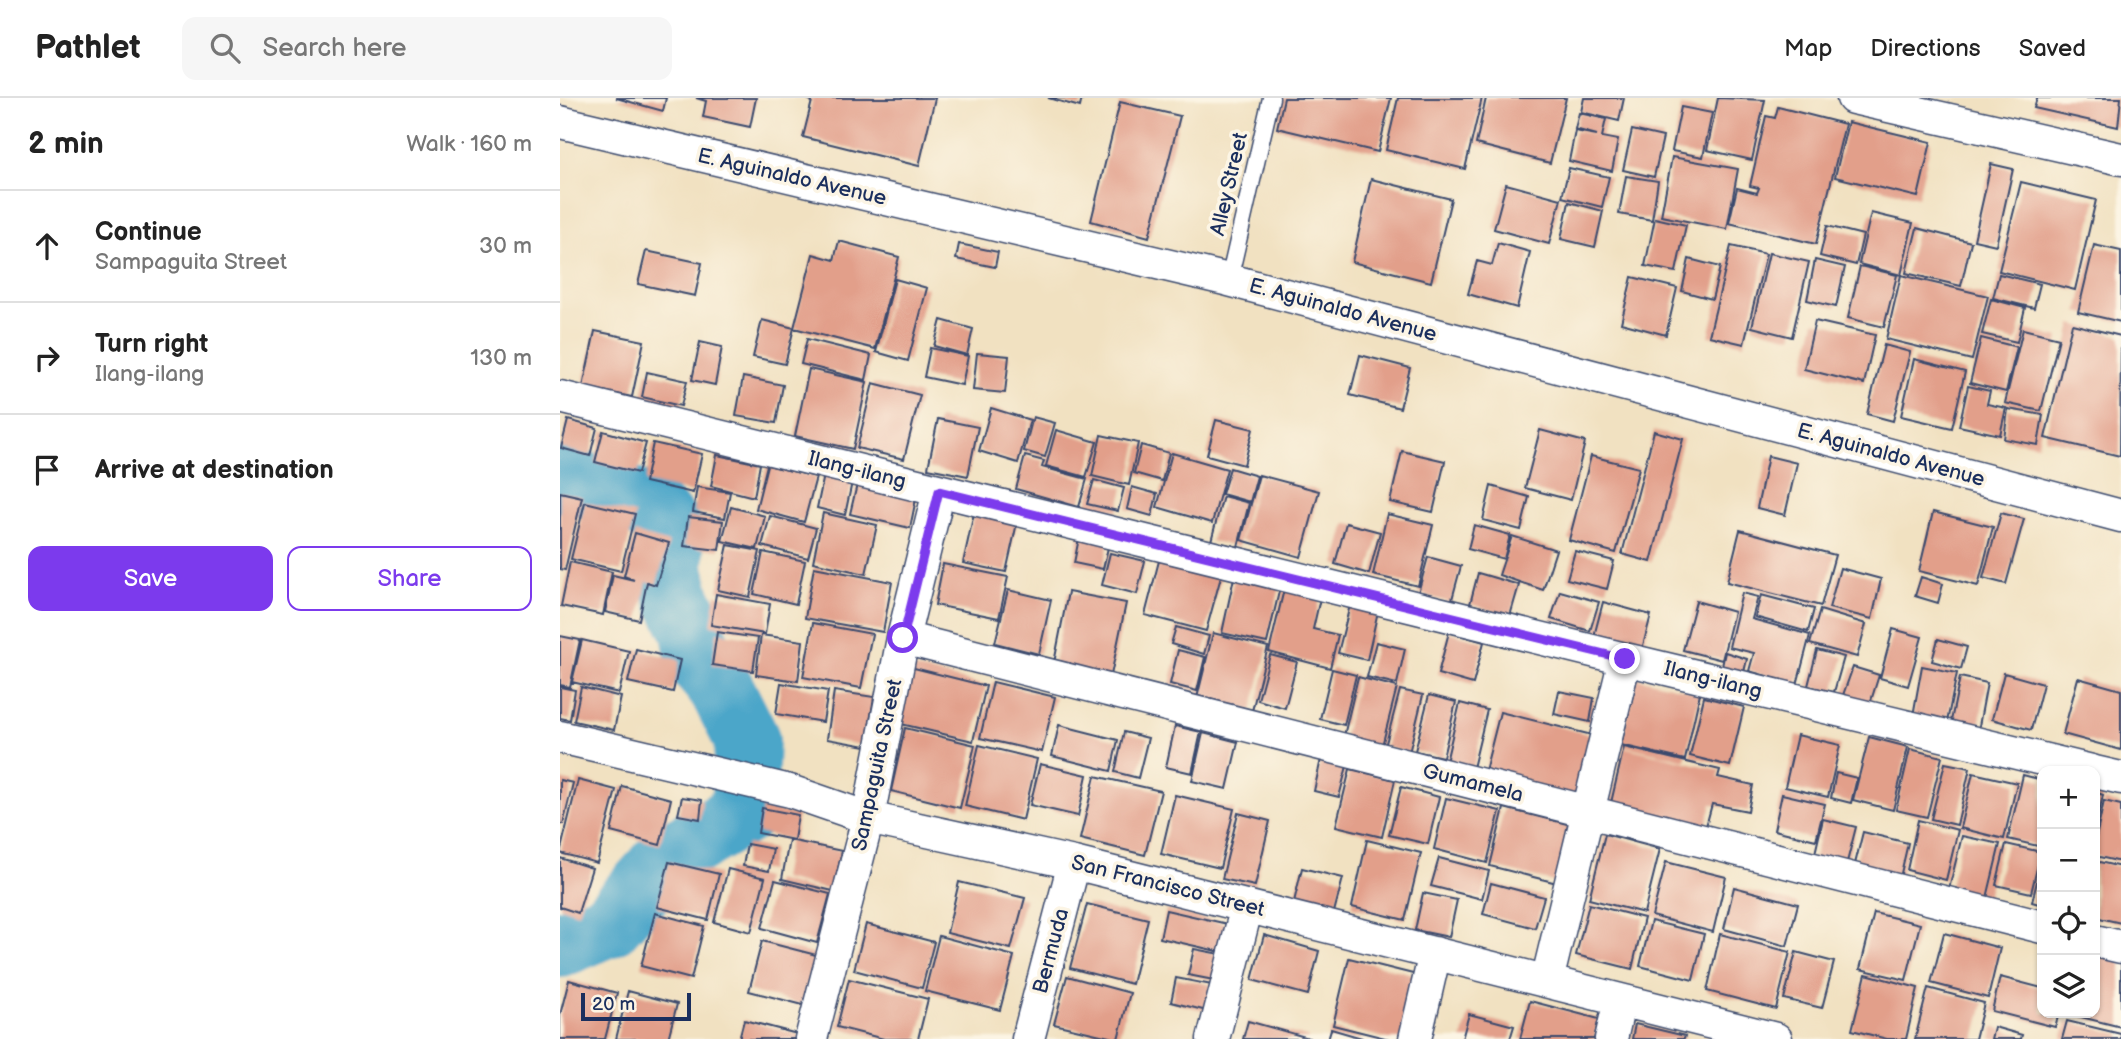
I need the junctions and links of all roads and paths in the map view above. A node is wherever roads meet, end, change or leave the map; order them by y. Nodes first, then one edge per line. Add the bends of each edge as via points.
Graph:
1 (1271, 98) edge
2 (1853, 98) edge
3 (560, 122) edge
4 (2121, 159) edge
5 (1229, 280) junction
6 (560, 397) edge
7 (939, 491) junction
8 (2121, 516) edge
9 (903, 638) junction
10 (1625, 659) junction
11 (560, 737) edge
12 (2073, 766) edge
13 (2100, 773) edge
14 (2121, 778) edge
15 (1588, 812) junction
16 (868, 817) junction
17 (1074, 863) junction
18 (1247, 906) junction
19 (2037, 926) edge
20 (2100, 941) edge
21 (2121, 947) edge
22 (1436, 953) junction
23 (1548, 981) junction
24 (1620, 1000) junction
25 (811, 1039) edge
26 (1028, 1039) edge
27 (1213, 1039) edge
28 (1415, 1039) edge
29 (1611, 1039) edge
30 (1776, 1039) edge

1 - 5 lane, Alley Street
2 - 4 street
3 - 5 street, E. Aguinaldo Avenue
5 - 8 street, E. Aguinaldo Avenue
6 - 7 street, Ilang-ilang
7 - 9 street, Sampaguita Street
7 - 10 street, Ilang-ilang
9 - 15 street, Gumamela
9 - 16 street, Sampaguita Street
10 - 12 street, Ilang-ilang
10 - 15 street
11 - 16 street, San Francisco Street via 790,791
13 - 14 street, Ilang-ilang
15 - 19 street, Gumamela
15 - 23 street
16 - 17 street, San Francisco Street
16 - 25 street, Sampaguita Street
17 - 18 street, San Francisco Street
17 - 26 street, Bermuda
18 - 22 street, San Francisco Street
18 - 27 street
20 - 21 street
22 - 23 street, San Francisco Street
22 - 28 street
23 - 24 street, San Francisco Street
24 - 29 street
24 - 30 street, San Francisco Street

